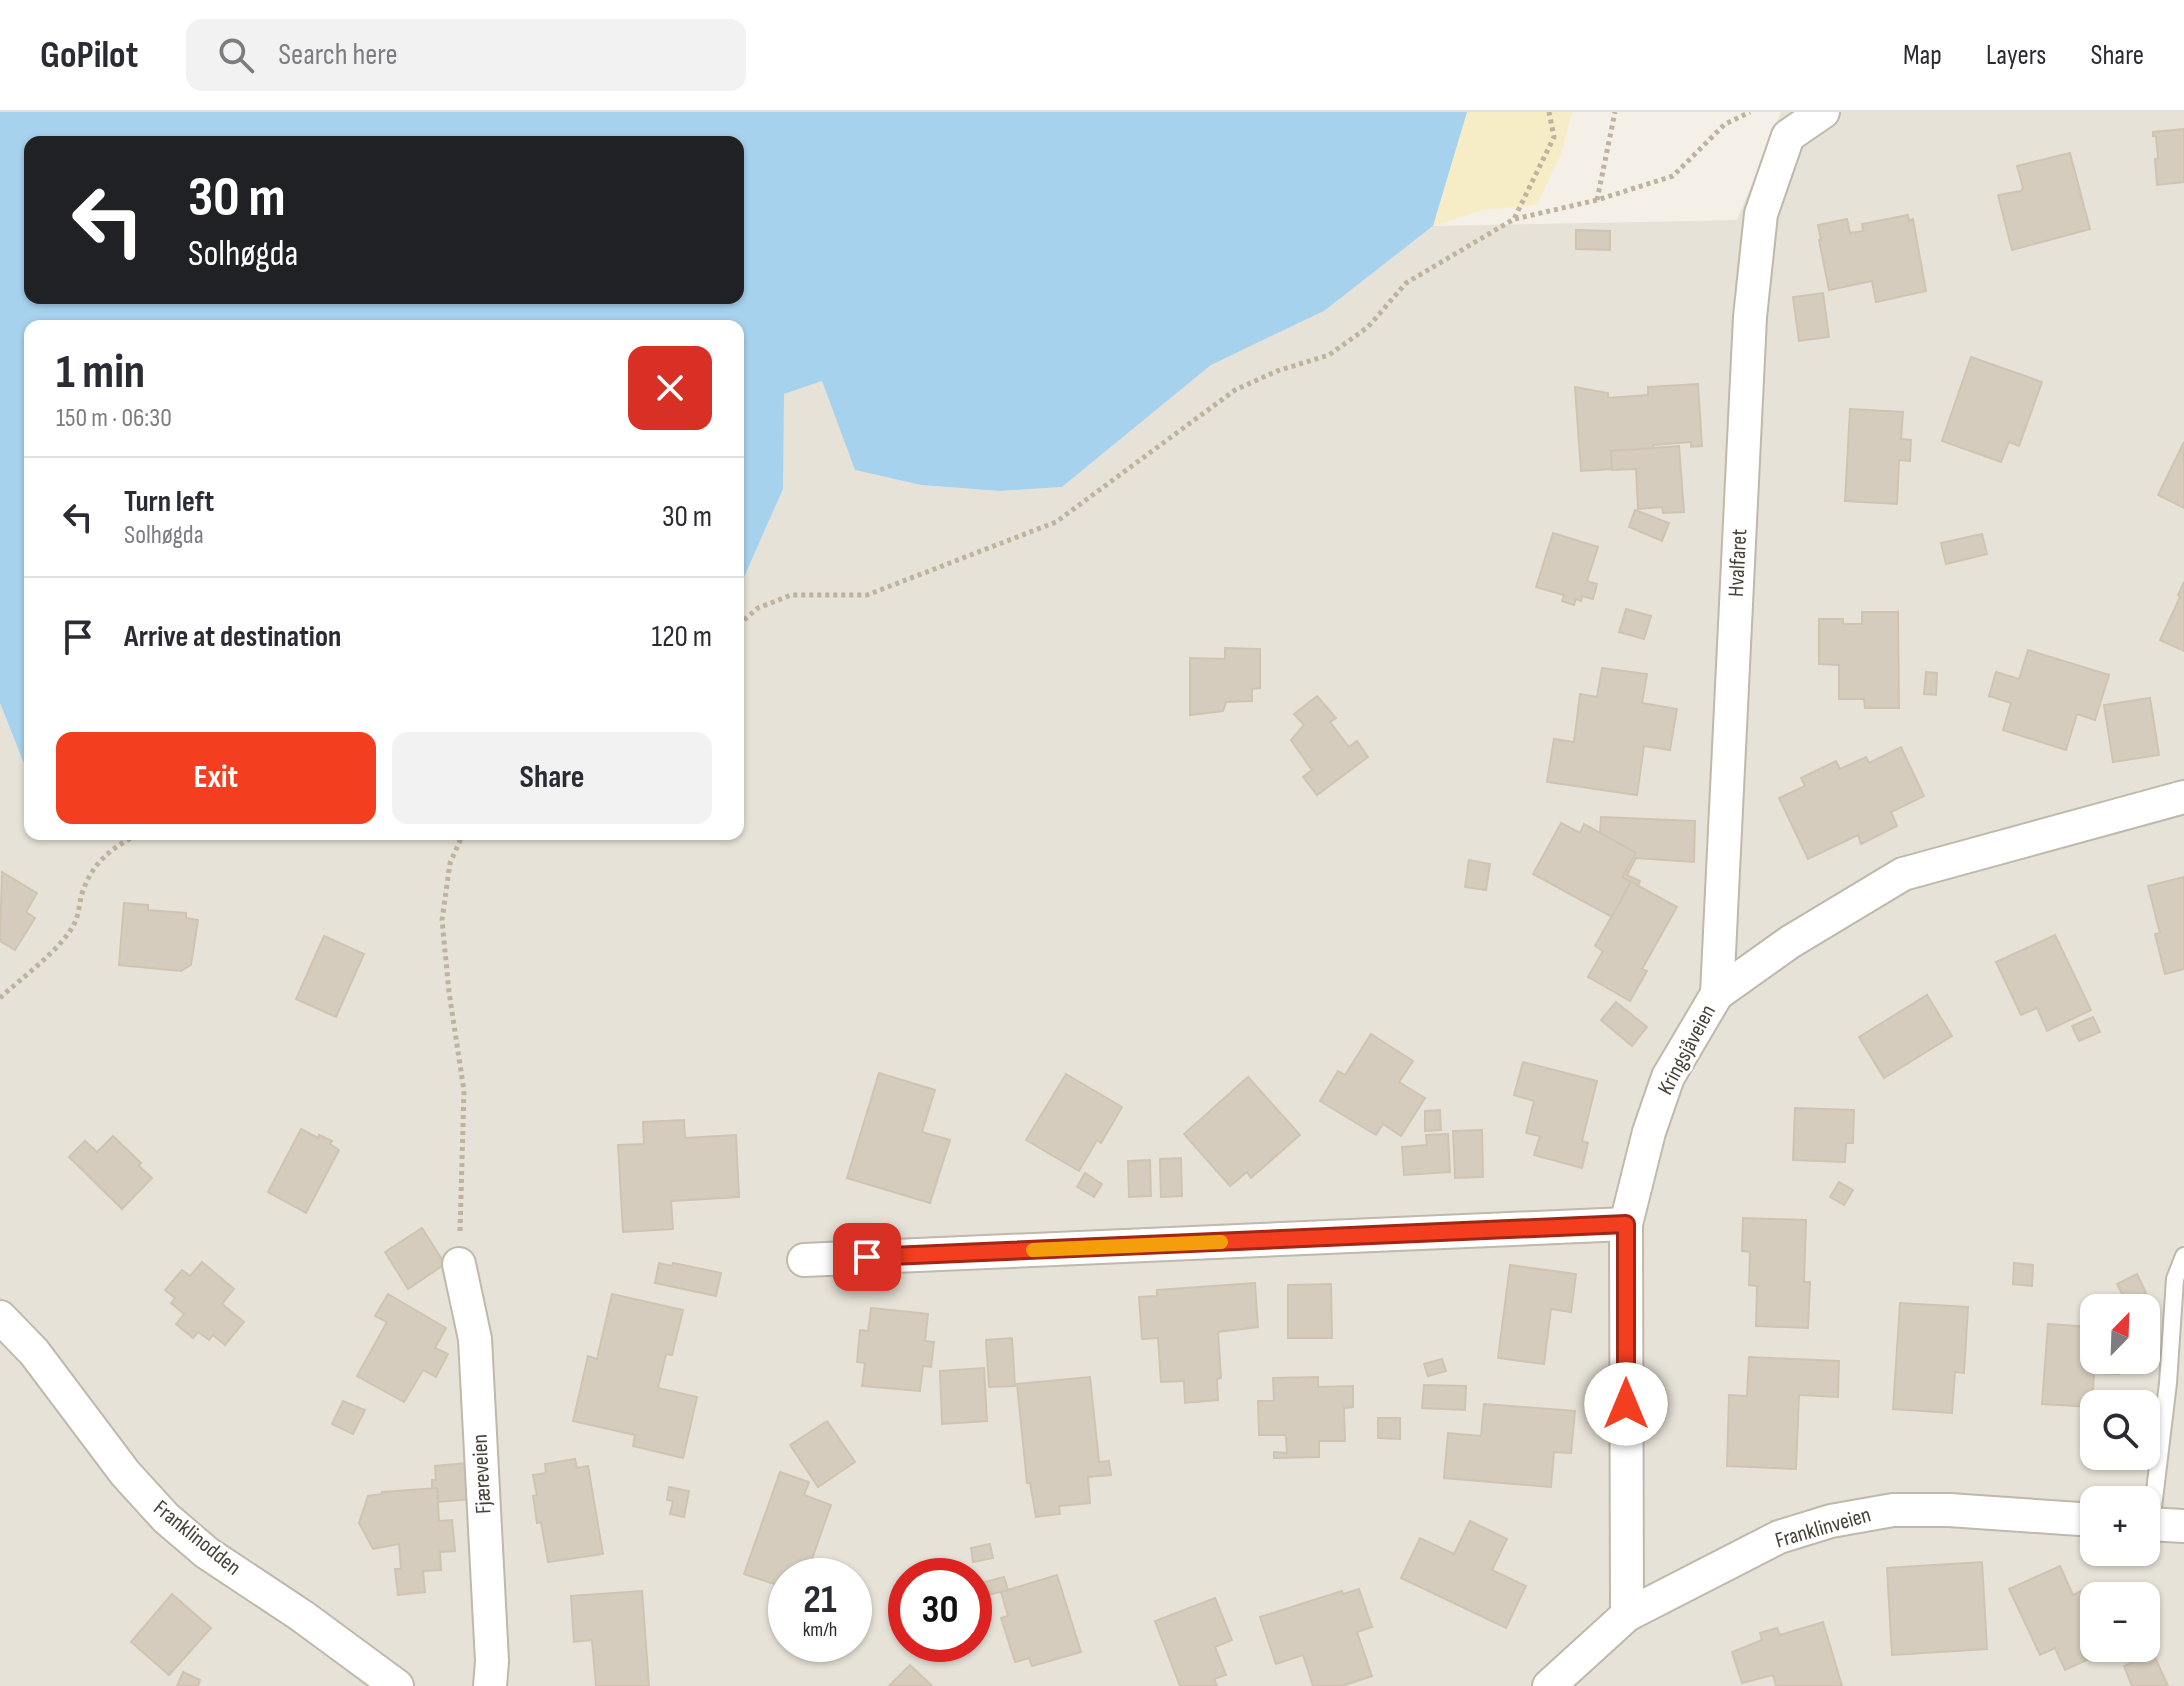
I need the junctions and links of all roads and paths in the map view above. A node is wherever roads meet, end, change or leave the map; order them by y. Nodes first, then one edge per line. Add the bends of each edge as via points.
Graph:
1 (1549, 112) edge
2 (1615, 112) edge
3 (1750, 112) edge
4 (1823, 112) edge
5 (1597, 200) junction
6 (1514, 219) junction
7 (744, 620) edge
8 (2184, 797) edge
9 (127, 840) edge
10 (460, 840) edge
11 (1717, 994) junction
12 (0, 998) edge
13 (1626, 1224) junction
14 (2184, 1256) edge
15 (804, 1260) dead end
16 (459, 1264) joint
17 (0, 1317) edge
18 (2154, 1486) edge
19 (2080, 1519) edge
20 (2160, 1525) edge
21 (2184, 1526) edge
22 (1627, 1615) junction
23 (397, 1686) edge
24 (490, 1686) edge
25 (1549, 1686) edge

1 - 6 path via 1554,137
2 - 5 path
3 - 5 path via 1725,124 1673,176
4 - 11 street, Hvalfaret via 1788,136 1761,214 1750,317
5 - 6 path
6 - 7 path via 1406,283 1368,327 1329,355 1235,390 1056,522 867,595 791,595
8 - 11 street, Kringsjåveien via 1903,874 1790,942
9 - 12 path via 97,865 84,886 74,925
10 - 16 path via 450,863 442,920 464,1091
11 - 13 street, Kringsjåveien via 1668,1077
13 - 15 street
13 - 22 street, Kringsjåveien
14 - 18 lane via 2175,1279
16 - 24 street, Fjæreveien via 475,1339
17 - 23 street, Franklinodden via 166,1518 207,1553
19 - 22 street, Franklinveien via 1893,1510 1831,1521 1779,1537
20 - 21 street
22 - 25 street, Franklinveien

